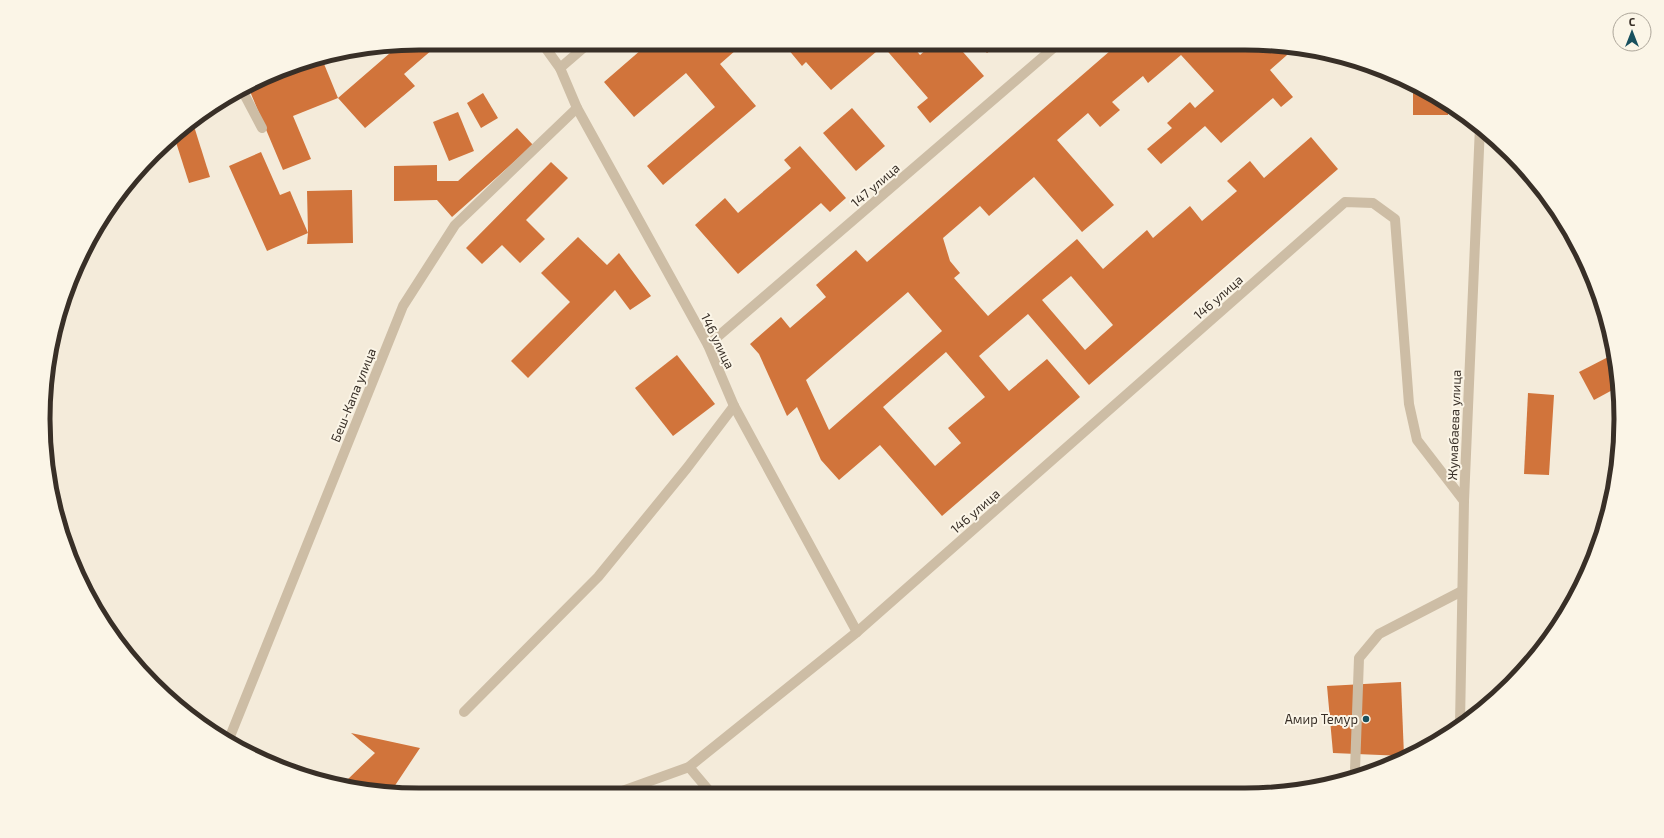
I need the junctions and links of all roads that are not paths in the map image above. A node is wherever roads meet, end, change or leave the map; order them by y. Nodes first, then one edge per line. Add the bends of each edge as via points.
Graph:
1 (547, 50) edge
2 (581, 50) edge
3 (1051, 50) edge
4 (560, 68) junction
5 (244, 94) edge
6 (577, 108) junction
7 (262, 128) dead end
8 (1480, 135) edge
9 (708, 345) junction
10 (734, 406) junction
11 (1464, 501) junction
12 (1462, 591) junction
13 (857, 632) junction
14 (464, 712) dead end
15 (1460, 719) edge
16 (230, 736) edge
17 (689, 767) junction
18 (1356, 771) edge
19 (631, 788) edge
20 (706, 788) edge

1 - 4 street, 146 улица
2 - 4 street
3 - 9 street, 147 улица
4 - 6 street, 146 улица
5 - 7 street
6 - 9 street, 146 улица
6 - 16 street, Беш-Капа улица via 455,225 403,306
8 - 11 street, Жумабаева улица
9 - 10 street, 146 улица
10 - 13 street, 146 улица
10 - 14 street via 598,577
11 - 12 street, Жумабаева улица
11 - 13 street, 146 улица via 1417,440 1409,404 1395,219 1373,203 1345,202
12 - 15 street, Жумабаева улица
12 - 18 street via 1379,634 1359,658
13 - 17 street
17 - 19 street
17 - 20 street

